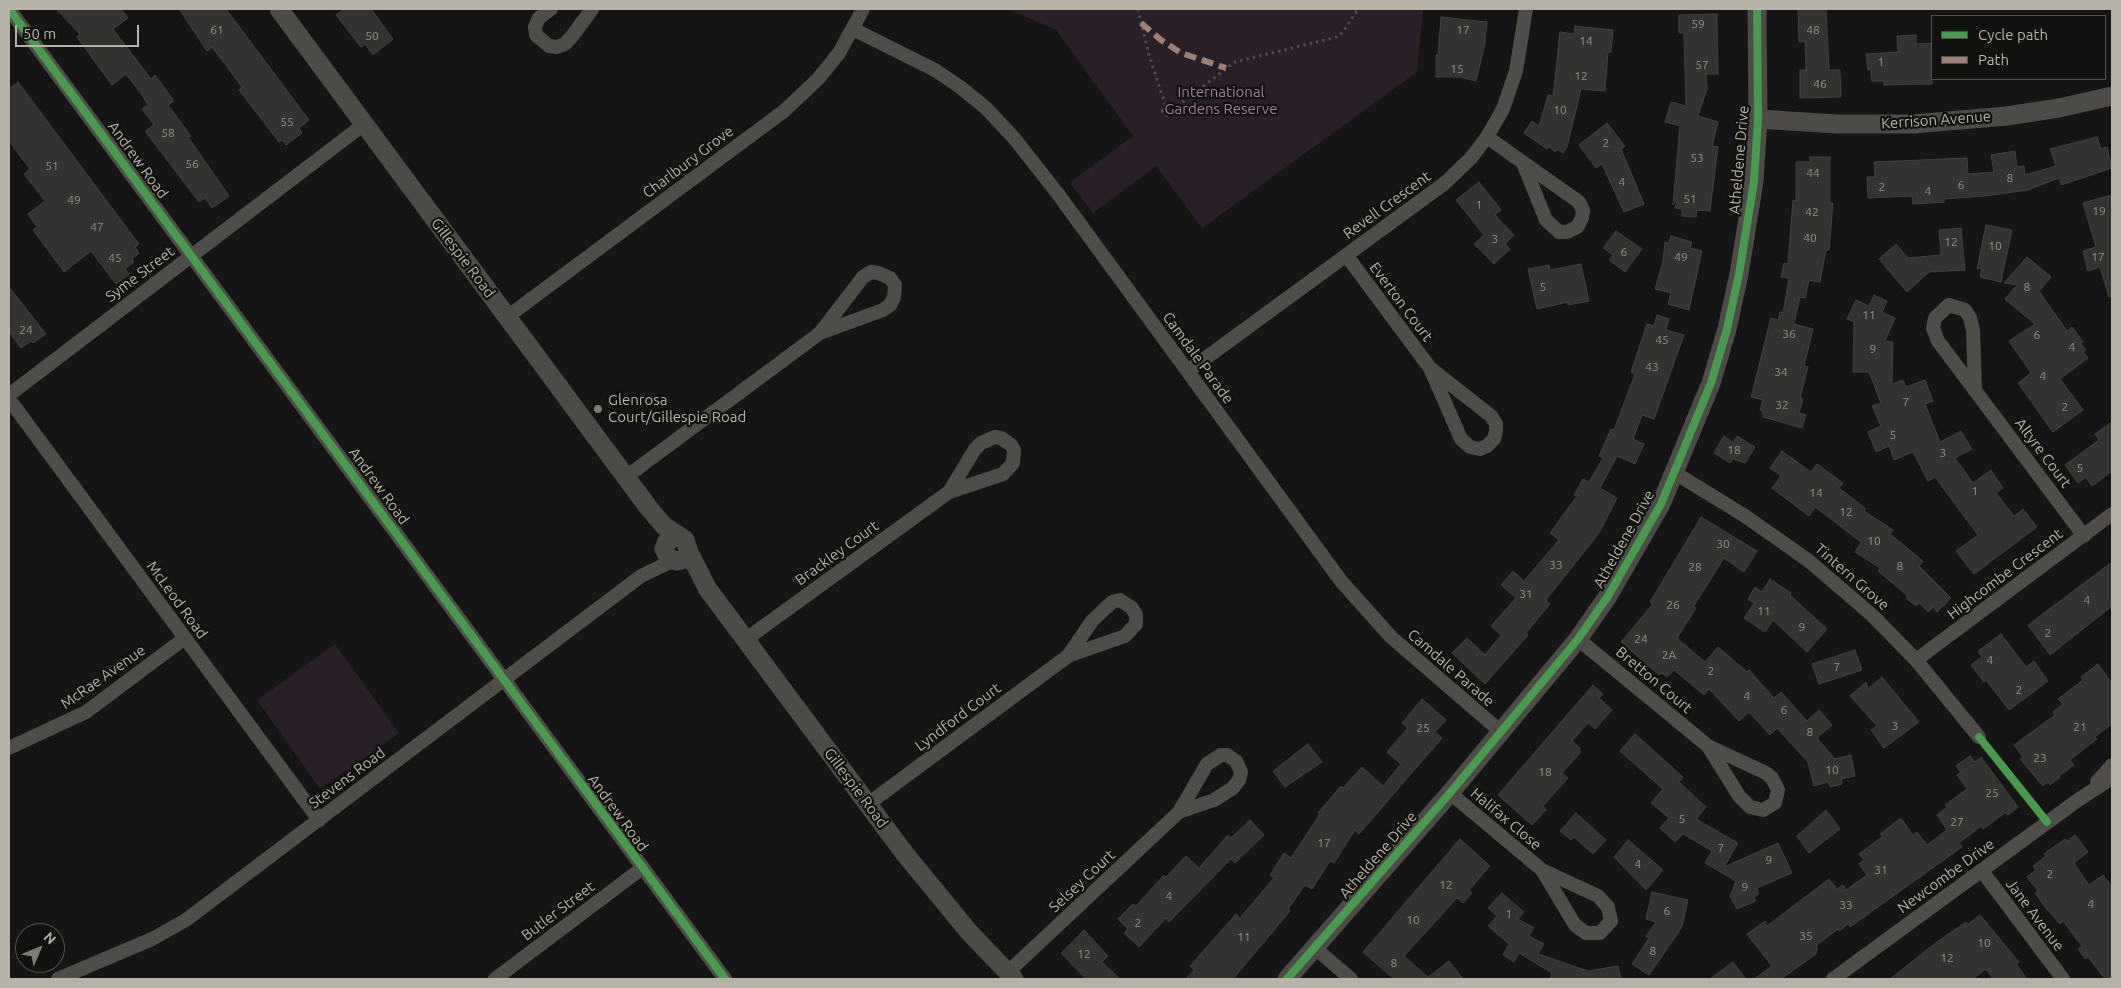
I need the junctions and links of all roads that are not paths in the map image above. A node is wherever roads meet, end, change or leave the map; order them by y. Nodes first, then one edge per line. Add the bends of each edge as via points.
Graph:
1 (9, 9) edge
2 (279, 9) edge
3 (551, 9) edge
4 (592, 9) edge
5 (863, 9) edge
6 (1526, 9) edge
7 (1757, 9) edge
8 (853, 29) junction
9 (2112, 96) edge
10 (1758, 119) junction
11 (363, 125) junction
12 (1487, 137) junction
13 (1523, 163) junction
14 (192, 255) junction
15 (1346, 255) junction
16 (507, 317) junction
17 (820, 333) junction
18 (1430, 368) junction
19 (1188, 371) junction
20 (1975, 389) junction
21 (9, 395) edge
22 (9, 399) edge
23 (1675, 473) junction
24 (626, 476) junction
25 (948, 492) junction
26 (2112, 514) edge
27 (2084, 536) junction
28 (674, 551) junction
29 (185, 638) junction
30 (1578, 639) junction
31 (745, 640) junction
32 (1068, 656) junction
33 (1916, 660) junction
34 (504, 679) junction
35 (1500, 731) junction
36 (1979, 737) dead end
37 (1708, 746) junction
38 (9, 748) edge
39 (2112, 766) edge
40 (2112, 778) edge
41 (1450, 793) junction
42 (2078, 800) junction
43 (868, 804) junction
44 (1179, 812) junction
45 (319, 820) junction
46 (642, 869) junction
47 (1542, 870) junction
48 (1982, 871) junction
49 (1315, 948) junction
50 (1010, 976) edge
51 (58, 979) edge
52 (495, 979) edge
53 (725, 979) edge
54 (1287, 979) edge
55 (1351, 979) edge
56 (1833, 979) edge
57 (2062, 979) edge

1 - 14 street, Andrew Road
2 - 11 street, Gillespie Road
3 - 4 street via 539,18 536,35 549,46 557,47 565,44
5 - 8 street, Charlbury Grove
6 - 12 street, Revell Crescent via 1516,71 1503,109
7 - 10 street, Atheldene Drive
8 - 16 street, Charlbury Grove via 818,79 784,111
8 - 19 street, Camdale Parade via 935,70 986,108 1058,194
9 - 10 street, Kerrison Avenue via 2007,116 1912,124
10 - 23 street, Atheldene Drive via 1754,181 1727,329 1711,383
11 - 14 street, Syme Street
11 - 16 street, Gillespie Road
12 - 13 street
12 - 15 street, Revell Crescent via 1471,158 1445,182
13 - 13 street via 1579,202 1583,210 1576,227 1559,232 1546,220
14 - 21 street, Syme Street
14 - 34 street, Andrew Road
15 - 18 street, Everton Court
15 - 19 street, Revell Crescent
16 - 24 street, Gillespie Road
17 - 17 street via 863,276 878,273 890,278 895,285 894,297 883,310
17 - 24 street
18 - 18 street, Everton Court via 1491,416 1496,431 1487,446 1470,448 1461,439
19 - 35 street, Camdale Parade via 1364,610
20 - 20 street, Altyre Court via 1938,340 1933,328 1936,318 1949,305 1964,310 1970,318
20 - 27 street, Altyre Court
22 - 29 street, McLeod Road
23 - 30 street, Atheldene Drive via 1613,588
23 - 33 street, Tintern Grove via 1809,561 1873,616
24 - 28 street, Gillespie Road
25 - 25 street, Brackley Court via 981,443 1002,438 1012,445 1013,463 1003,474
25 - 31 street, Brackley Court
26 - 27 street, Highcombe Crescent
27 - 33 street, Highcombe Crescent
28 - 31 street, Gillespie Road via 707,588
28 - 34 street, Stevens Road
29 - 38 street, McRae Avenue via 86,712
29 - 45 street, McLeod Road
30 - 35 street, Atheldene Drive
30 - 37 street, Bretton Court
31 - 43 street, Gillespie Road
32 - 32 street, Lyndford Court via 1103,608 1120,600 1132,608 1136,624 1125,636
32 - 43 street, Lyndford Court
33 - 36 street, Tintern Grove
34 - 45 street, Stevens Road
34 - 46 street, Andrew Road
35 - 41 street, Atheldene Drive
37 - 37 street, Bretton Court via 1766,772 1778,790 1775,803 1763,810 1750,807 1738,796
39 - 42 street, Newcombe Drive
40 - 42 street, Newcombe Drive
41 - 47 street, Halifax Close
41 - 49 street, Atheldene Drive
42 - 48 street, Newcombe Drive
43 - 50 street, Gillespie Road via 938,897
44 - 44 street, Selsey Court via 1207,764 1221,755 1228,755 1236,762 1241,772 1240,780 1233,788 1214,800
44 - 50 street, Selsey Court
45 - 51 street, Stevens Road via 169,931
46 - 52 street, Butler Street
46 - 53 street, Andrew Road
47 - 47 street, Halifax Close via 1598,896 1608,907 1611,921 1600,933 1586,933 1575,924
48 - 56 street, Newcombe Drive
48 - 57 street, Jane Avenue
49 - 54 street, Atheldene Drive
49 - 55 street

